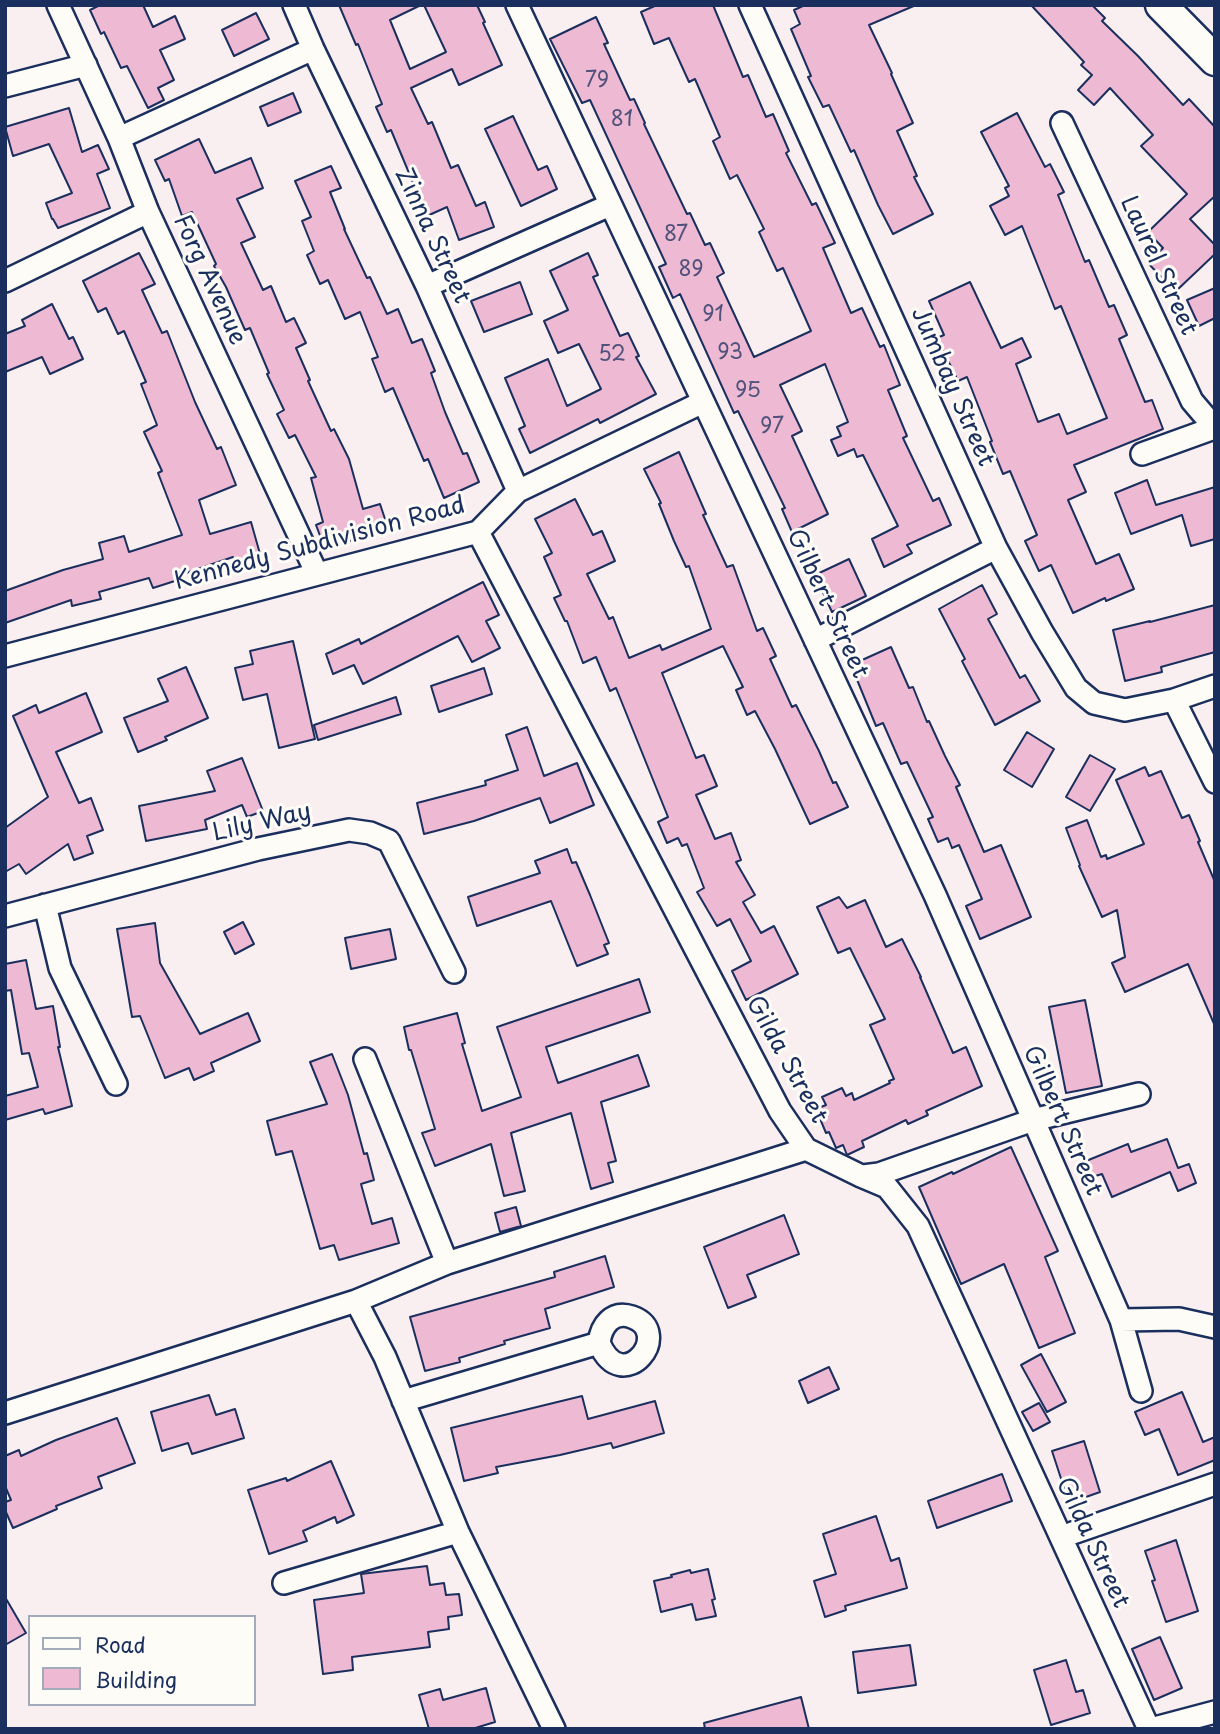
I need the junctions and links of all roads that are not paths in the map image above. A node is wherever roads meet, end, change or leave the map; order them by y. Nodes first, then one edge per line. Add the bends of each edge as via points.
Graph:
1 (58, 5) edge
2 (294, 5) edge
3 (517, 5) edge
4 (750, 5) edge
5 (1161, 5) edge
6 (313, 48) junction
7 (1215, 60) edge
8 (86, 65) junction
9 (5, 86) edge
10 (1062, 123) dead end
11 (119, 138) junction
12 (610, 205) junction
13 (148, 212) junction
14 (5, 281) edge
15 (427, 286) junction
16 (703, 402) junction
17 (1214, 428) edge
18 (1142, 454) dead end
19 (518, 491) junction
20 (478, 532) junction
21 (996, 548) junction
22 (317, 574) junction
23 (815, 640) junction
24 (5, 656) edge
25 (1215, 686) edge
26 (1174, 700) junction
27 (1215, 782) edge
28 (45, 905) junction
29 (5, 916) edge
30 (454, 972) dead end
31 (365, 1059) dead end
32 (116, 1084) dead end
33 (1139, 1094) dead end
34 (1033, 1120) junction
35 (806, 1149) junction
36 (861, 1177) junction
37 (447, 1263) junction
38 (356, 1301) junction
39 (1121, 1320) junction
40 (1215, 1326) edge
41 (599, 1343) dead end
42 (1141, 1391) dead end
43 (403, 1401) junction
44 (5, 1413) edge
45 (1215, 1484) edge
46 (458, 1532) junction
47 (1061, 1537) junction
48 (284, 1583) dead end
49 (1215, 1712) edge
50 (554, 1729) edge
51 (1150, 1729) edge

1 - 8 street, Forg Avenue
2 - 6 street, Zinna Street
3 - 12 street, Gilbert Street
4 - 21 street, Jumbay Street
5 - 7 street
6 - 11 street
6 - 15 street, Zinna Street
8 - 9 street
8 - 11 street, Forg Avenue
10 - 17 street, Laurel Street via 1192,401
11 - 13 street, Forg Avenue
12 - 15 street
12 - 16 street, Gilbert Street
13 - 14 street
13 - 22 street, Forg Avenue
15 - 19 street, Zinna Street
16 - 19 street, Kennedy Subdivision Road
16 - 23 street, Gilbert Street
17 - 18 street, Laurel Street
19 - 20 street, Kennedy Subdivision Road
20 - 22 street, Kennedy Subdivision Road
20 - 35 street, Gilda Street via 780,1111
21 - 23 street
21 - 26 street, Jumbay Street via 1076,688 1094,703 1125,710
22 - 24 street, Kennedy Subdivision Road
23 - 34 street, Gilbert Street via 935,895
25 - 26 street, Jumbay Street
26 - 27 street
28 - 29 street, Lily Way
28 - 30 street, Lily Way via 257,849 349,830 370,833 389,841
28 - 32 street via 60,968
31 - 37 street
33 - 34 street
34 - 36 street
34 - 39 street, Gilbert Street
35 - 36 street, Gilda Street
35 - 37 street
36 - 47 street, Gilda Street via 887,1187 918,1226
37 - 38 street
38 - 43 street
38 - 44 street
39 - 40 street via 1180,1319
39 - 42 street, Gilbert Street
41 - 43 street
43 - 46 street
45 - 47 street
46 - 48 street
46 - 50 street
47 - 51 street, Gilda Street
49 - 51 street

